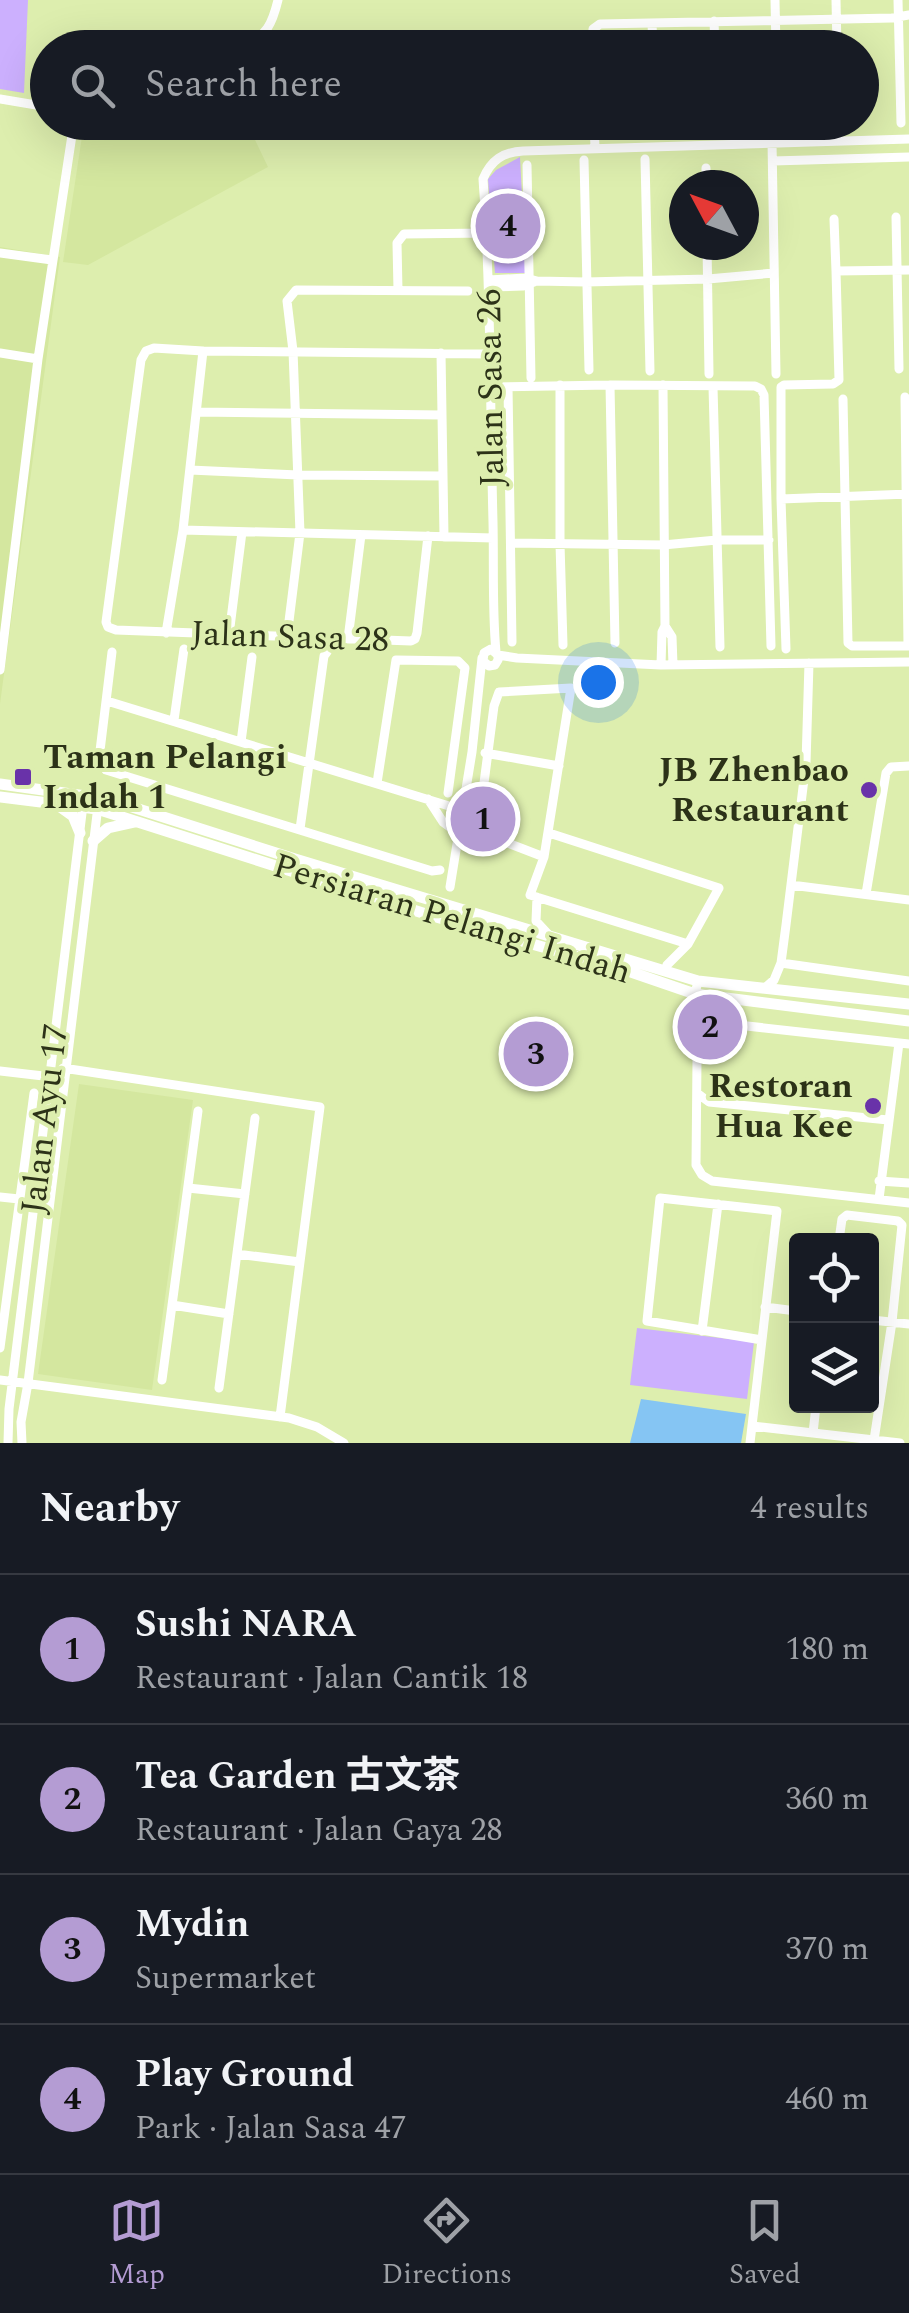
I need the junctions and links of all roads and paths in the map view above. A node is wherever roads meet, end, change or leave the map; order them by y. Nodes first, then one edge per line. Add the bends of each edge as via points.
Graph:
1 (278, 0) edge
2 (775, 0) edge
3 (836, 0) edge
4 (898, 0) edge
5 (901, 18) edge
6 (836, 19) junction
7 (776, 20) junction
8 (714, 21) junction
9 (652, 23) junction
10 (266, 30) edge
11 (593, 30) edge
12 (652, 30) edge
13 (714, 30) edge
14 (776, 30) edge
15 (836, 30) edge
16 (0, 99) edge
17 (30, 104) edge
18 (901, 123) dead end
19 (909, 139) edge
20 (71, 140) edge
21 (595, 140) edge
22 (863, 140) edge
23 (879, 140) edge
24 (772, 142) junction
25 (595, 148) junction
26 (909, 158) edge
27 (584, 160) dead end
28 (645, 160) dead end
29 (772, 161) junction
30 (527, 165) dead end
31 (896, 218) dead end
32 (834, 219) dead end
33 (487, 233) junction
34 (0, 254) edge
35 (52, 260) junction
36 (707, 260) edge
37 (896, 270) junction
38 (909, 270) edge
39 (836, 271) junction
40 (774, 273) junction
41 (708, 278) junction
42 (649, 279) junction
43 (532, 281) junction
44 (586, 282) junction
45 (489, 284) junction
46 (398, 290) junction
47 (468, 291) dead end
48 (204, 351) junction
49 (294, 351) junction
50 (441, 352) junction
51 (0, 353) edge
52 (489, 354) junction
53 (38, 359) junction
54 (899, 369) dead end
55 (588, 370) dead end
56 (650, 371) dead end
57 (709, 374) dead end
58 (776, 374) dead end
59 (531, 378) dead end
60 (560, 385) junction
61 (610, 385) junction
62 (663, 385) junction
63 (508, 387) junction
64 (714, 387) junction
65 (490, 388) junction
66 (905, 397) dead end
67 (842, 399) dead end
68 (197, 412) junction
69 (296, 414) junction
70 (442, 415) junction
71 (190, 470) junction
72 (298, 476) junction
73 (443, 476) junction
74 (908, 494) edge
75 (844, 496) junction
76 (781, 499) junction
77 (183, 530) junction
78 (242, 532) junction
79 (300, 533) junction
80 (361, 535) junction
81 (428, 536) junction
82 (444, 536) junction
83 (494, 538) junction
84 (718, 540) junction
85 (769, 540) junction
86 (510, 543) junction
87 (612, 543) junction
88 (560, 544) junction
89 (664, 544) junction
90 (665, 626) junction
91 (166, 633) junction
92 (229, 635) junction
93 (287, 637) junction
94 (348, 639) junction
95 (512, 642) dead end
96 (615, 643) dead end
97 (563, 645) dead end
98 (771, 646) dead end
99 (908, 646) edge
100 (720, 648) dead end
101 (184, 649) dead end
102 (786, 650) dead end
103 (112, 652) dead end
104 (328, 652) dead end
105 (1, 654) edge
106 (252, 657) dead end
107 (492, 657) junction
108 (909, 662) edge
109 (810, 663) junction
110 (661, 665) junction
111 (673, 665) junction
112 (0, 670) edge
113 (107, 701) junction
114 (174, 720) junction
115 (241, 742) junction
116 (472, 752) junction
117 (488, 754) junction
118 (310, 764) junction
119 (560, 766) junction
120 (909, 766) edge
121 (376, 783) junction
122 (0, 784) edge
123 (448, 793) dead end
124 (0, 796) edge
125 (428, 799) junction
126 (84, 801) junction
127 (98, 803) junction
128 (56, 804) junction
129 (462, 810) junction
130 (135, 822) junction
131 (300, 829) junction
132 (80, 832) junction
133 (548, 832) junction
134 (458, 833) junction
135 (94, 841) junction
136 (544, 856) junction
137 (440, 870) dead end
138 (791, 885) junction
139 (450, 887) junction
140 (866, 894) junction
141 (415, 896) junction
142 (533, 896) junction
143 (909, 900) edge
144 (472, 912) junction
145 (550, 936) junction
146 (688, 944) junction
147 (780, 963) junction
148 (665, 970) junction
149 (909, 971) edge
150 (698, 980) junction
151 (908, 981) edge
152 (766, 987) junction
153 (795, 991) junction
154 (696, 994) junction
155 (909, 1004) edge
156 (696, 1013) junction
157 (909, 1020) edge
158 (712, 1022) junction
159 (697, 1030) junction
160 (904, 1043) edge
161 (0, 1071) edge
162 (51, 1072) junction
163 (65, 1073) junction
164 (34, 1093) dead end
165 (697, 1093) junction
166 (709, 1102) junction
167 (697, 1109) junction
168 (198, 1111) dead end
169 (255, 1118) dead end
170 (888, 1120) junction
171 (879, 1180) junction
172 (909, 1183) edge
173 (188, 1188) junction
174 (245, 1194) junction
175 (0, 1197) edge
176 (860, 1197) junction
177 (19, 1199) junction
178 (879, 1199) junction
179 (909, 1203) edge
180 (718, 1204) junction
181 (840, 1233) edge
182 (237, 1254) junction
183 (300, 1262) junction
184 (172, 1305) junction
185 (766, 1307) junction
186 (789, 1310) edge
187 (229, 1314) junction
188 (879, 1321) edge
189 (892, 1322) junction
190 (909, 1324) edge
191 (702, 1331) junction
192 (762, 1340) junction
193 (0, 1348) edge
194 (162, 1380) dead end
195 (0, 1382) edge
196 (12, 1382) junction
197 (28, 1383) junction
198 (219, 1388) dead end
199 (9, 1409) junction
200 (815, 1413) edge
201 (280, 1416) junction
202 (752, 1426) junction
203 (812, 1433) junction
204 (874, 1440) junction
205 (8, 1443) edge
206 (22, 1443) edge
207 (344, 1443) edge
208 (750, 1443) edge
209 (900, 1443) edge

1 - 10 street
2 - 7 street
3 - 6 street
4 - 5 street
5 - 6 street
5 - 18 street
6 - 7 street
6 - 15 street
7 - 8 street
7 - 14 street
8 - 9 street
8 - 13 street
9 - 11 street via 600,24
9 - 12 street
16 - 17 street
19 - 23 street, Jalan Sasa 26
20 - 35 street
21 - 25 street
22 - 24 street, Jalan Sasa 26
24 - 25 street, Jalan Sasa 26
24 - 29 street
25 - 33 street, Jalan Sasa 26 via 499,157 483,179
26 - 29 street
27 - 44 street
28 - 42 street
29 - 40 street
30 - 43 street
31 - 37 street
32 - 39 street
33 - 45 street, Jalan Sasa 26
33 - 46 street via 404,234 397,244
34 - 35 street
35 - 53 street
36 - 41 street
37 - 38 street
37 - 39 street
37 - 54 street
39 - 76 street via 839,378 833,384 784,384 781,390
40 - 41 street
40 - 58 street
41 - 42 street
41 - 57 street
42 - 44 street
42 - 56 street
43 - 44 street
43 - 45 street
43 - 59 street
44 - 55 street
45 - 52 street, Jalan Sasa 26
46 - 47 street
46 - 49 street via 296,290 288,301
48 - 49 street
48 - 68 street, Jalan Sasa 28
48 - 91 street via 154,348 141,360 106,622 116,630
49 - 50 street
49 - 69 street
50 - 52 street
50 - 70 street
51 - 53 street
52 - 65 street, Jalan Sasa 26
53 - 105 street
60 - 61 street
60 - 63 street
60 - 88 street
61 - 62 street
61 - 87 street
62 - 64 street
62 - 89 street
63 - 65 street
63 - 86 street
64 - 84 street
64 - 85 street via 756,386 764,394
65 - 83 street, Jalan Sasa 26
66 - 74 street
67 - 75 street
68 - 69 street
68 - 71 street, Jalan Sasa 28
69 - 70 street
69 - 72 street
70 - 73 street
71 - 72 street
71 - 77 street, Jalan Sasa 28
72 - 73 street
72 - 79 street
73 - 82 street
74 - 75 street
74 - 99 street
75 - 76 street
75 - 99 street via 848,643
76 - 102 street
77 - 78 street
77 - 91 street, Jalan Sasa 28
78 - 79 street
78 - 92 street
79 - 80 street
79 - 93 street
80 - 81 street
80 - 94 street
81 - 82 street
81 - 94 street, Jalan Sasa 28 via 414,640
82 - 83 street
83 - 107 street, Jalan Sasa 26
84 - 85 street
84 - 89 street
84 - 100 street
85 - 98 street
86 - 88 street
86 - 95 street
87 - 88 street
87 - 89 street
87 - 96 street
88 - 97 street
89 - 90 street
90 - 110 street
90 - 111 street
91 - 92 street, Jalan Sasa 28
92 - 93 street, Jalan Sasa 28
93 - 94 street, Jalan Sasa 28
101 - 114 street
103 - 113 street
104 - 118 street
105 - 112 street
106 - 115 street
107 - 110 street
107 - 116 street, Jalan Sasa 26
108 - 109 street
109 - 111 street
109 - 138 street
110 - 111 street
113 - 114 street
113 - 131 street via 99,759 106,770
114 - 115 street
115 - 118 street
116 - 117 street
116 - 129 street, Jalan Sasa 26
117 - 119 street
117 - 119 street via 498,692 571,688
117 - 136 street via 478,829
118 - 121 street
118 - 131 street
119 - 133 street
120 - 140 street via 895,766 884,777
121 - 123 street via 394,664 458,661 465,668
121 - 125 street
122 - 126 main road, Persiaran Pelangi Indah
124 - 128 main road, Persiaran Pelangi Indah
125 - 129 street
125 - 134 street
126 - 127 main road, Persiaran Pelangi Indah
126 - 128 main road, Persiaran Pelangi Indah
126 - 132 street, Jalan Ayu 17
127 - 130 main road, Persiaran Pelangi Indah
127 - 135 street, Jalan Ayu 17
127 - 141 main road, Persiaran Pelangi Indah
128 - 132 main road via 73,816
129 - 134 street, Jalan Sasa 26
130 - 135 main road via 108,828
130 - 154 main road, Persiaran Pelangi Indah
131 - 137 street
132 - 162 street, Jalan Ayu 17
133 - 136 street
133 - 146 street via 718,888
134 - 139 street, Jalan Sasa 26
135 - 163 street, Jalan Ayu 17
136 - 142 street
138 - 140 street
138 - 147 street
139 - 141 street
139 - 144 street
140 - 143 street
141 - 144 main road, Persiaran Pelangi Indah
142 - 145 street via 536,921
142 - 146 street
144 - 145 main road, Persiaran Pelangi Indah
145 - 148 main road, Persiaran Pelangi Indah
146 - 148 street
147 - 151 street
147 - 152 street
147 - 153 street
148 - 150 main road, Persiaran Pelangi Indah
149 - 151 street
150 - 152 main road, Persiaran Pelangi Indah
150 - 154 street
152 - 153 main road, Persiaran Pelangi Indah
153 - 155 main road, Persiaran Pelangi Indah
154 - 156 street
154 - 157 main road, Persiaran Pelangi Indah
156 - 158 street
156 - 159 street
158 - 159 street
158 - 160 street
159 - 165 street
160 - 170 street
161 - 162 street
162 - 163 street
162 - 196 street, Jalan Ayu 17
163 - 183 street via 320,1107
163 - 197 street, Jalan Ayu 17
164 - 177 street
165 - 166 street
165 - 167 street
166 - 167 street
166 - 170 street
167 - 176 street via 696,1165 712,1181
168 - 173 street
169 - 174 street
170 - 171 street
171 - 172 street
171 - 176 street
171 - 178 street
173 - 174 street
173 - 184 street
174 - 182 street
175 - 177 street
176 - 178 street
177 - 193 street
178 - 179 street
180 - 185 street via 777,1211
180 - 191 street
180 - 191 street via 664,1197 658,1202 646,1320
181 - 189 street via 844,1216 902,1225
182 - 183 street
182 - 187 street
183 - 201 street
184 - 187 street
184 - 194 street
185 - 186 street
185 - 192 street
187 - 198 street
188 - 189 street
189 - 190 street
189 - 204 street
191 - 192 street
192 - 202 street
195 - 196 street
195 - 199 street
196 - 197 street
196 - 199 street, Jalan Ayu 17
197 - 201 street
197 - 206 street, Jalan Ayu 17
199 - 205 street, Jalan Ayu 17
200 - 203 street
201 - 207 street
202 - 203 street
202 - 208 street
203 - 204 street
204 - 209 street

